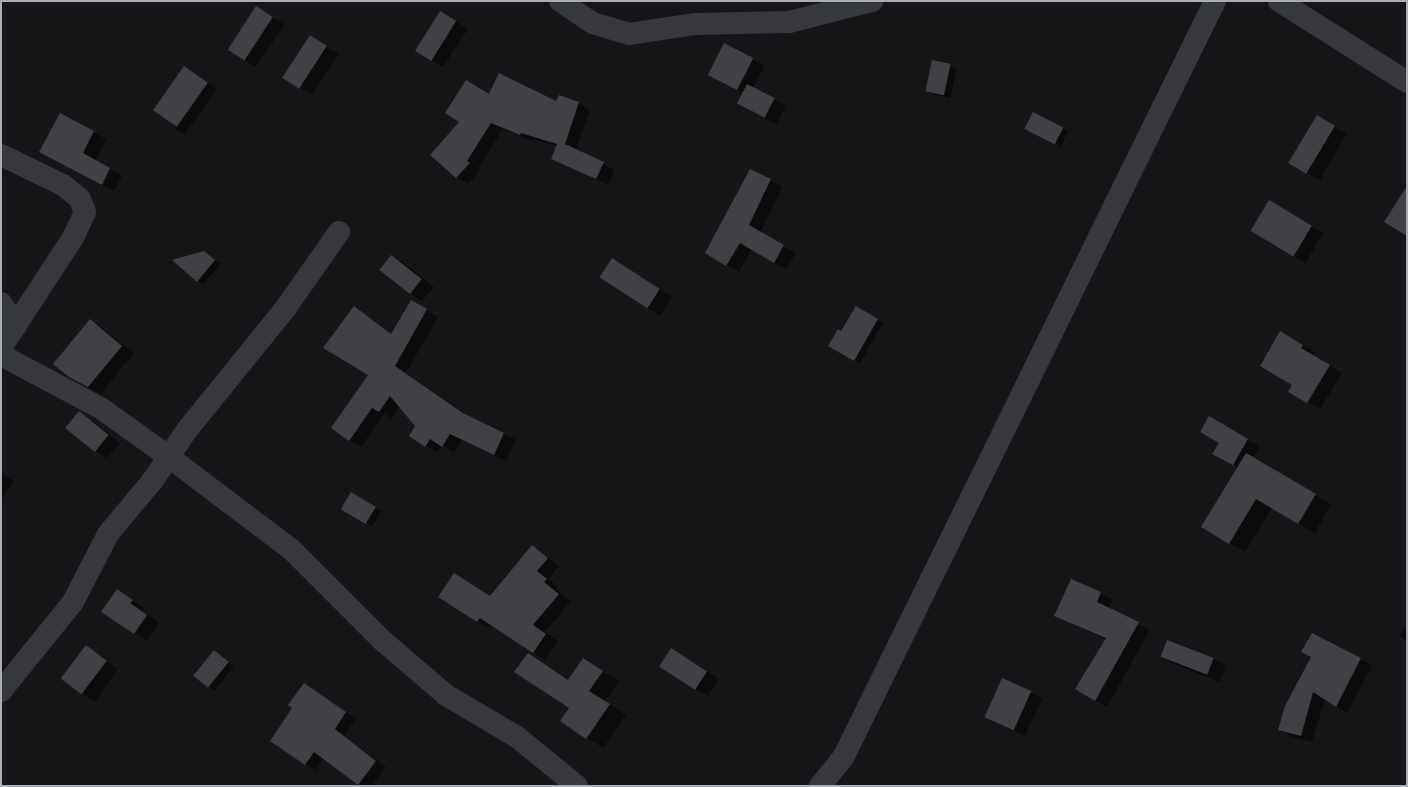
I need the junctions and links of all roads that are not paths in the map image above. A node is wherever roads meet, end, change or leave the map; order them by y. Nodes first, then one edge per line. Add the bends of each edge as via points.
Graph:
1 (560, 1) edge
2 (872, 1) edge
3 (1279, 1) edge
4 (1209, 2) edge
5 (1407, 82) edge
6 (1, 155) edge
7 (339, 232) dead end
8 (1, 303) edge
9 (16, 325) junction
10 (1, 348) edge
11 (1, 355) edge
12 (169, 457) junction
13 (1, 691) edge
14 (577, 786) edge
15 (820, 786) edge

1 - 2 street via 593,23 629,34 695,24 789,22
3 - 5 street
4 - 15 street via 844,756
6 - 9 street via 63,185 80,199 85,212 74,236
7 - 12 street via 285,309 187,430
8 - 9 street
9 - 10 street
11 - 12 street via 102,409
12 - 13 street via 108,534 73,602
12 - 14 street via 292,550 383,641 446,695 517,737

